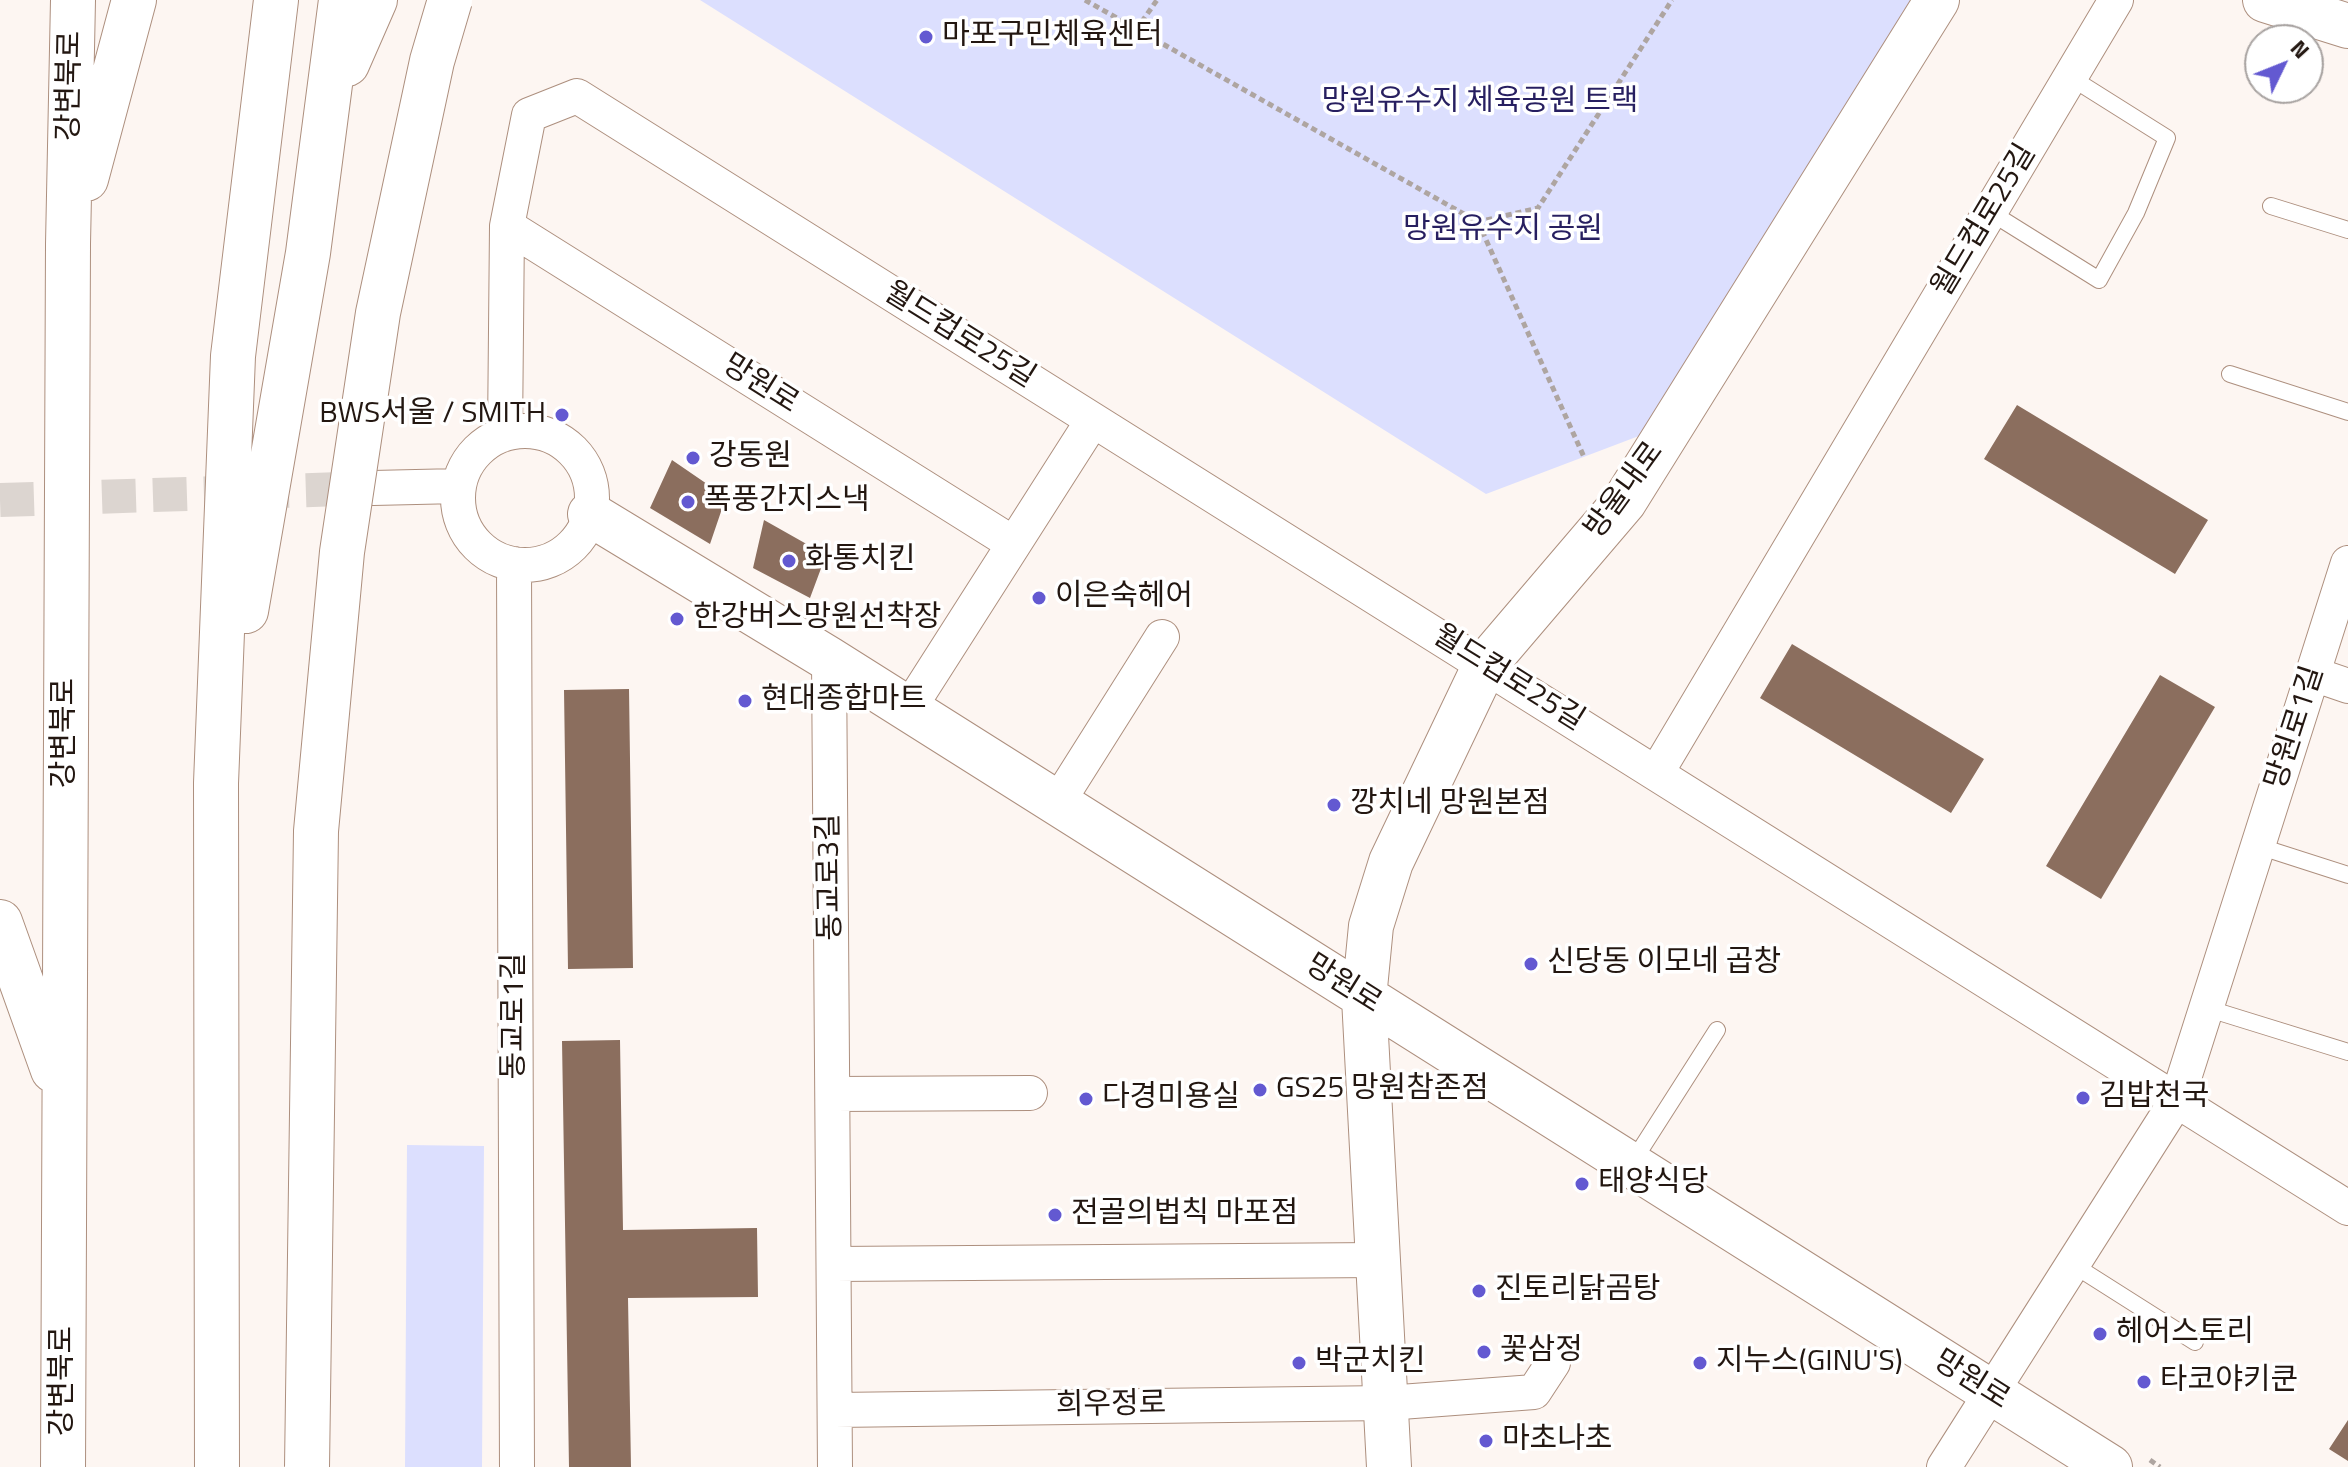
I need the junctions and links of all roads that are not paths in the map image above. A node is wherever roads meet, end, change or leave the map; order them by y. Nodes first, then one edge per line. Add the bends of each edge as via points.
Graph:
1 (73, 0) edge
2 (134, 0) edge
3 (276, 0) edge
4 (341, 0) edge
5 (375, 0) edge
6 (450, 0) edge
7 (1937, 0) edge
8 (2116, 0) edge
9 (2265, 0) edge
10 (2348, 26) edge
11 (2070, 77) junction
12 (327, 110) junction
13 (2271, 206) dead end
14 (1990, 212) junction
15 (507, 226) junction
16 (2348, 230) edge
17 (68, 244) junction
18 (2230, 374) dead end
19 (2348, 412) edge
20 (1093, 420) junction
21 (505, 434) junction
22 (459, 486) junction
23 (373, 488) tunnel mouth
24 (590, 514) junction
25 (1014, 544) junction
26 (2348, 563) edge
27 (514, 564) junction
28 (1162, 637) dead end
29 (829, 659) junction
30 (1485, 665) junction
31 (2313, 674) junction
32 (2348, 686) edge
33 (908, 710) junction
34 (1657, 772) junction
35 (216, 783) junction
36 (1056, 805) junction
37 (2258, 846) junction
38 (2348, 875) edge
39 (0, 922) edge
40 (1364, 998) junction
41 (2206, 1008) junction
42 (1717, 1030) dead end
43 (2348, 1052) edge
44 (1030, 1093) dead end
45 (834, 1094) junction
46 (64, 1099) junction
47 (2177, 1100) junction
48 (1630, 1166) junction
49 (2348, 1208) edge
50 (1378, 1260) junction
51 (835, 1264) junction
52 (2072, 1264) junction
53 (2195, 1342) dead end
54 (1553, 1363) dead end
55 (1991, 1394) junction
56 (1387, 1403) junction
57 (835, 1410) junction
58 (63, 1467) edge
59 (217, 1467) edge
60 (307, 1467) edge
61 (517, 1467) edge
62 (835, 1467) edge
63 (1389, 1467) edge
64 (1944, 1467) edge
65 (2110, 1467) edge

1 - 17 main road, 강변북로
2 - 17 main road
3 - 35 main road via 233,356
4 - 12 main road
5 - 12 main road
6 - 60 main road, bridge via 378,313 340,568 316,831
7 - 30 main road, 방울내로 via 1624,502
8 - 11 street, 월드컵로25길
9 - 10 main road
11 - 14 street, 월드컵로25길
11 - 14 lane via 2167,138 2136,213 2099,280
12 - 35 main road via 308,253
13 - 16 lane
14 - 34 street, 월드컵로25길
15 - 20 street, 월드컵로25길 via 529,115 577,96
15 - 21 street, 월드컵로25길
15 - 25 street, 망원로
17 - 46 main road, 강변북로
18 - 19 lane
20 - 25 street
20 - 30 street, 월드컵로25길
21 - 22 street via 475,454
21 - 24 street via 545,434 570,450 588,474
22 - 23 street
22 - 27 street via 465,527 477,545
24 - 27 street via 570,548 544,562
24 - 29 main road, 망원로
25 - 33 street
26 - 31 street, 망원로1길
27 - 61 street, 동교로1길
28 - 36 street
29 - 33 main road, 망원로
29 - 45 street, 동교로3길
30 - 34 street, 월드컵로25길
30 - 40 main road, 방울내로 via 1391,862 1371,926
31 - 32 street
31 - 37 street, 망원로1길
33 - 36 main road, 망원로
34 - 47 street, 월드컵로25길
35 - 59 main road
36 - 40 main road, 망원로
37 - 38 lane
37 - 41 street, 망원로1길
39 - 46 main road
40 - 48 main road, 망원로
40 - 50 main road
41 - 43 lane
41 - 47 street, 망원로1길
42 - 48 lane
44 - 45 street
45 - 51 street, 동교로3길
46 - 58 main road, 강변북로
47 - 49 street, 월드컵로25길
47 - 52 street, 망원로1길
48 - 55 main road, 망원로
50 - 51 street
50 - 56 main road
51 - 57 street, 동교로3길
52 - 53 lane
52 - 55 street, 망원로1길
54 - 56 street, 희우정로 via 1534,1392
55 - 64 street, 망원로1길
55 - 65 main road, 망원로
56 - 57 street, 희우정로
56 - 63 main road
57 - 62 street, 동교로3길

